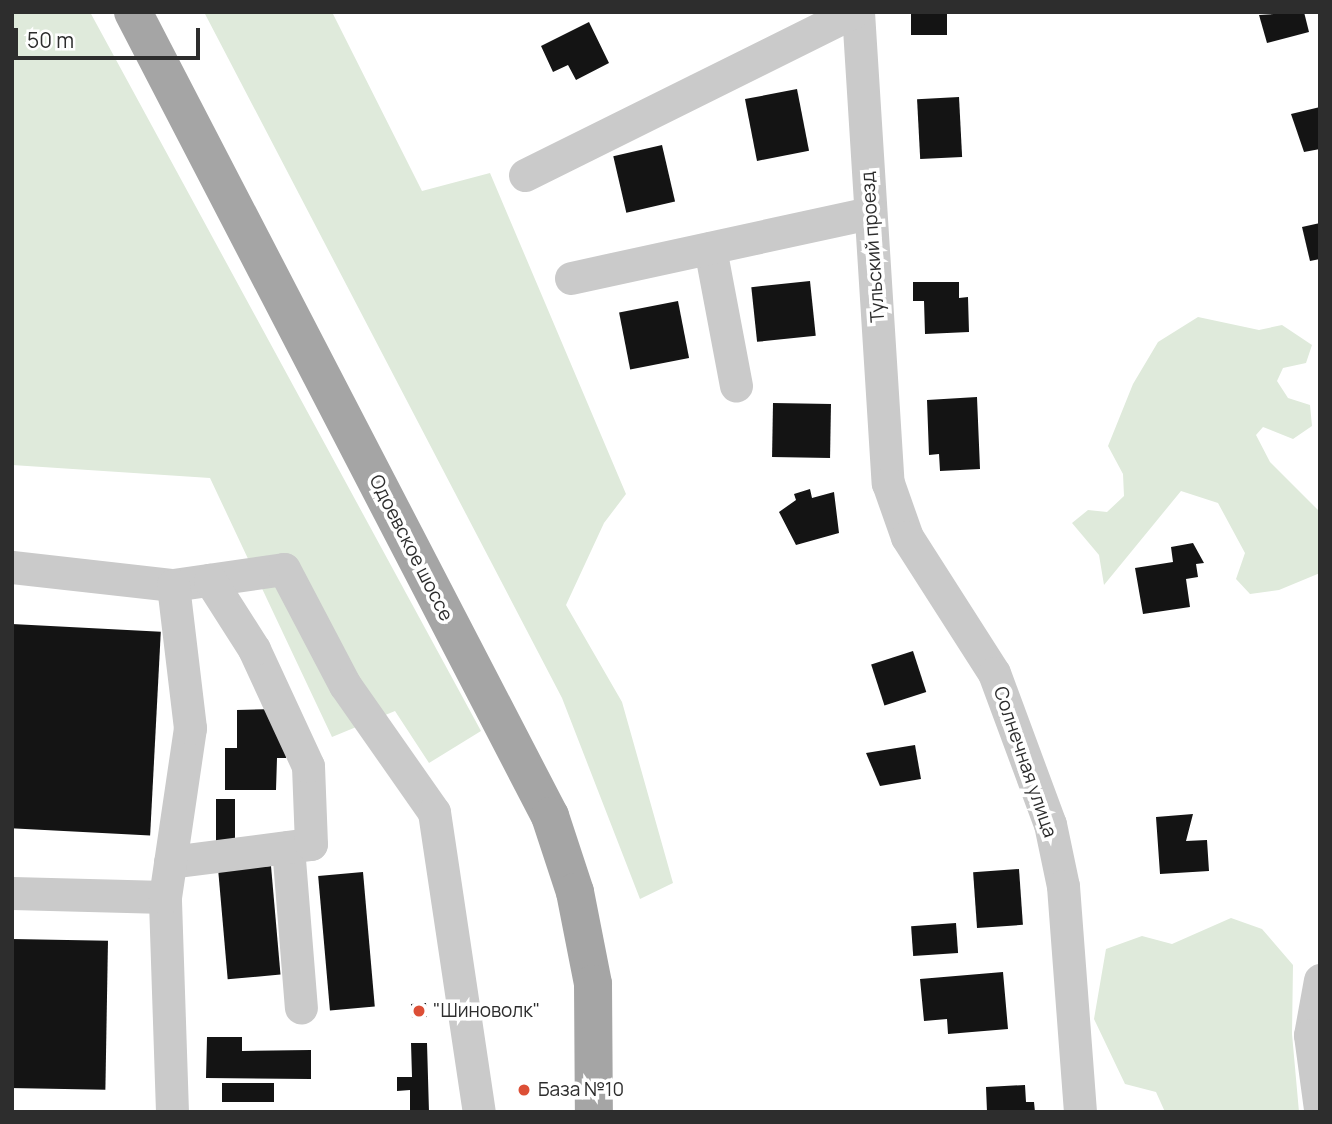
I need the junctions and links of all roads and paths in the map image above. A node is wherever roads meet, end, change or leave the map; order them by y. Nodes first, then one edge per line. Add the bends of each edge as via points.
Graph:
1 (133, 12) edge
2 (856, 12) edge
3 (525, 175) dead end
4 (870, 213) junction
5 (710, 248) junction
6 (571, 278) dead end
7 (736, 386) dead end
8 (888, 482) joint
9 (12, 567) edge
10 (210, 580) junction
11 (173, 585) junction
12 (288, 847) junction
13 (170, 862) junction
14 (12, 893) edge
15 (165, 897) junction
16 (1320, 980) edge
17 (301, 1007) dead end
18 (1320, 1110) edge
19 (172, 1112) edge
20 (479, 1112) edge
21 (594, 1112) edge
22 (1080, 1112) edge

1 - 21 main road, Одоевское шоссе via 550,816 575,892 593,984
2 - 3 street
2 - 4 street, Тульский проезд
4 - 5 street
4 - 8 street, Тульский проезд
5 - 6 street
5 - 7 street
8 - 22 street, Солнечная улица via 907,537 993,673 1050,824 1063,886
9 - 11 street
10 - 11 street
10 - 12 street via 254,649 309,766 311,844
10 - 20 street via 284,569 345,685 434,811
11 - 13 street via 190,728
12 - 13 street
12 - 17 street
13 - 15 street
14 - 15 street
15 - 19 street
16 - 18 street via 1310,1035

